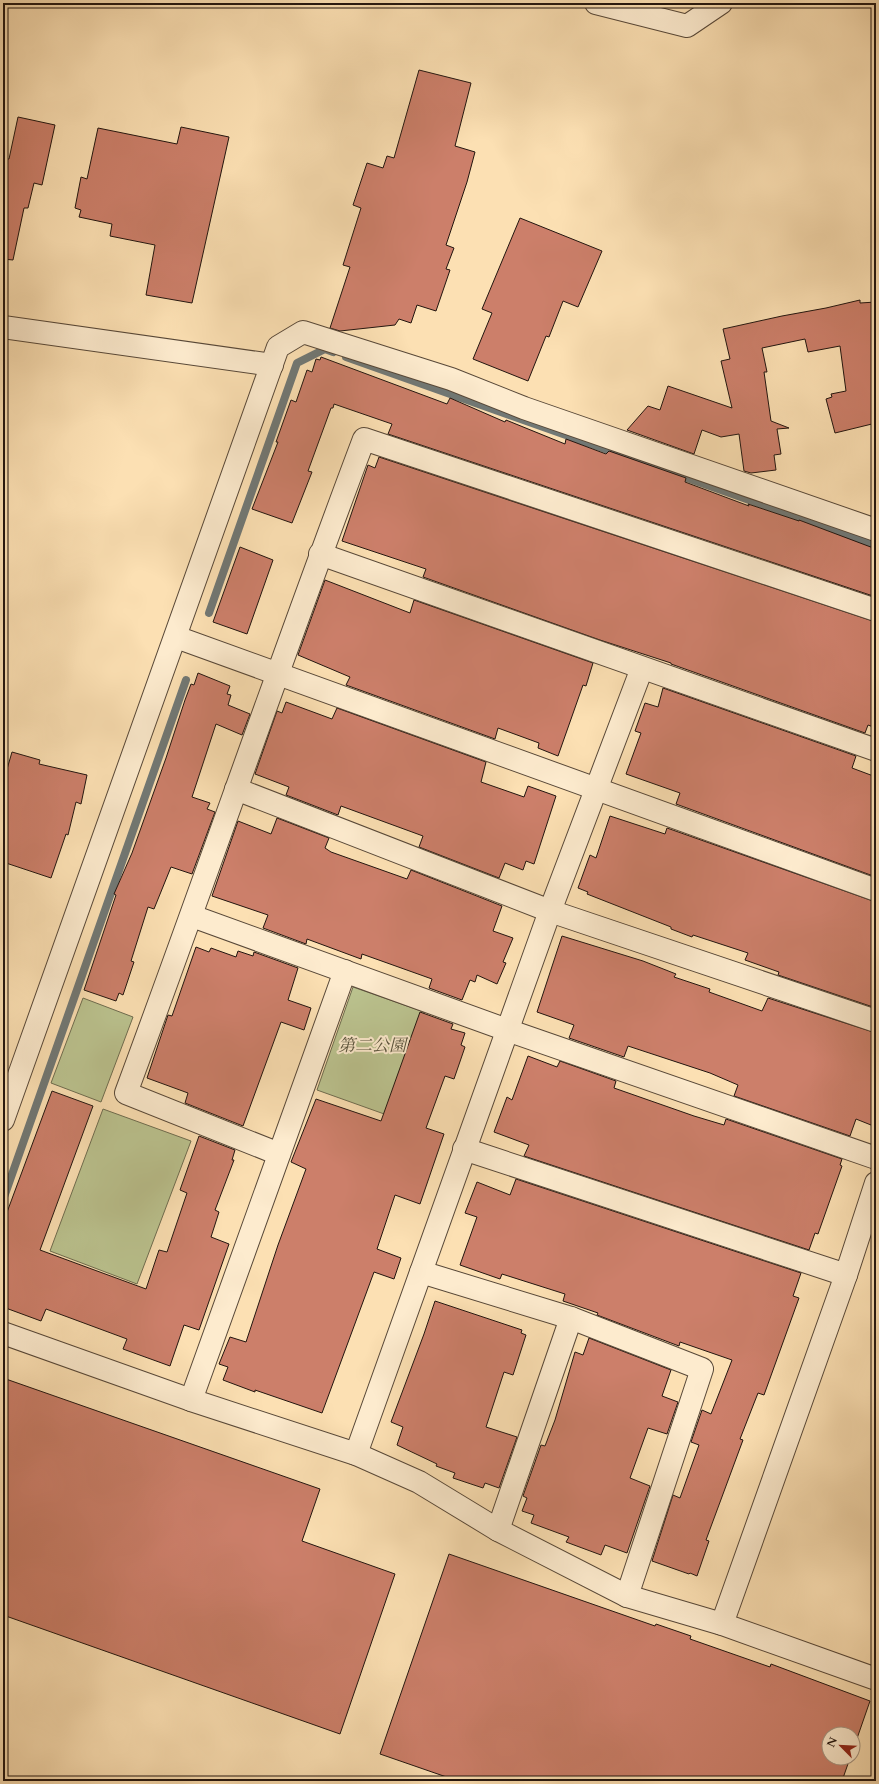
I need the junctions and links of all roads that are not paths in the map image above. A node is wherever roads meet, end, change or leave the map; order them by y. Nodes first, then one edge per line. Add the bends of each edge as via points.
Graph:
1 (596, 3) edge
2 (721, 3) edge
3 (3, 327) edge
4 (272, 365) junction
5 (876, 530) edge
6 (320, 554) junction
7 (876, 610) edge
8 (176, 637) junction
9 (642, 668) junction
10 (277, 674) junction
11 (876, 750) edge
12 (236, 789) junction
13 (597, 790) junction
14 (876, 890) edge
15 (550, 911) junction
16 (192, 916) junction
17 (345, 971) junction
18 (876, 1021) edge
19 (507, 1030) junction
20 (3, 1120) edge
21 (464, 1149) junction
22 (280, 1154) junction
23 (876, 1158) edge
24 (876, 1183) edge
25 (421, 1272) junction
26 (846, 1275) junction
27 (571, 1318) junction
28 (3, 1332) edge
29 (191, 1400) junction
30 (356, 1454) junction
31 (498, 1530) junction
32 (627, 1596) junction
33 (722, 1624) junction
34 (876, 1679) edge

1 - 2 street via 687,26
3 - 4 street
4 - 5 street via 278,347 303,332 451,379 524,408
4 - 8 street
6 - 7 street via 364,439
6 - 9 street
6 - 10 street
8 - 10 street
8 - 20 street
9 - 11 street
9 - 13 street
10 - 12 street
10 - 13 street
12 - 15 street
12 - 16 street
13 - 14 street
13 - 15 street
15 - 18 street
15 - 19 street
16 - 17 street
16 - 22 street via 126,1093
17 - 19 street
17 - 22 street
19 - 21 street
19 - 23 street
21 - 25 street
21 - 26 street
22 - 29 street
24 - 26 street
25 - 27 street
25 - 30 street
26 - 33 street
27 - 31 street
27 - 32 street via 702,1369
28 - 29 street
29 - 30 street
30 - 31 street via 419,1482
31 - 32 street
32 - 33 street
33 - 34 street

